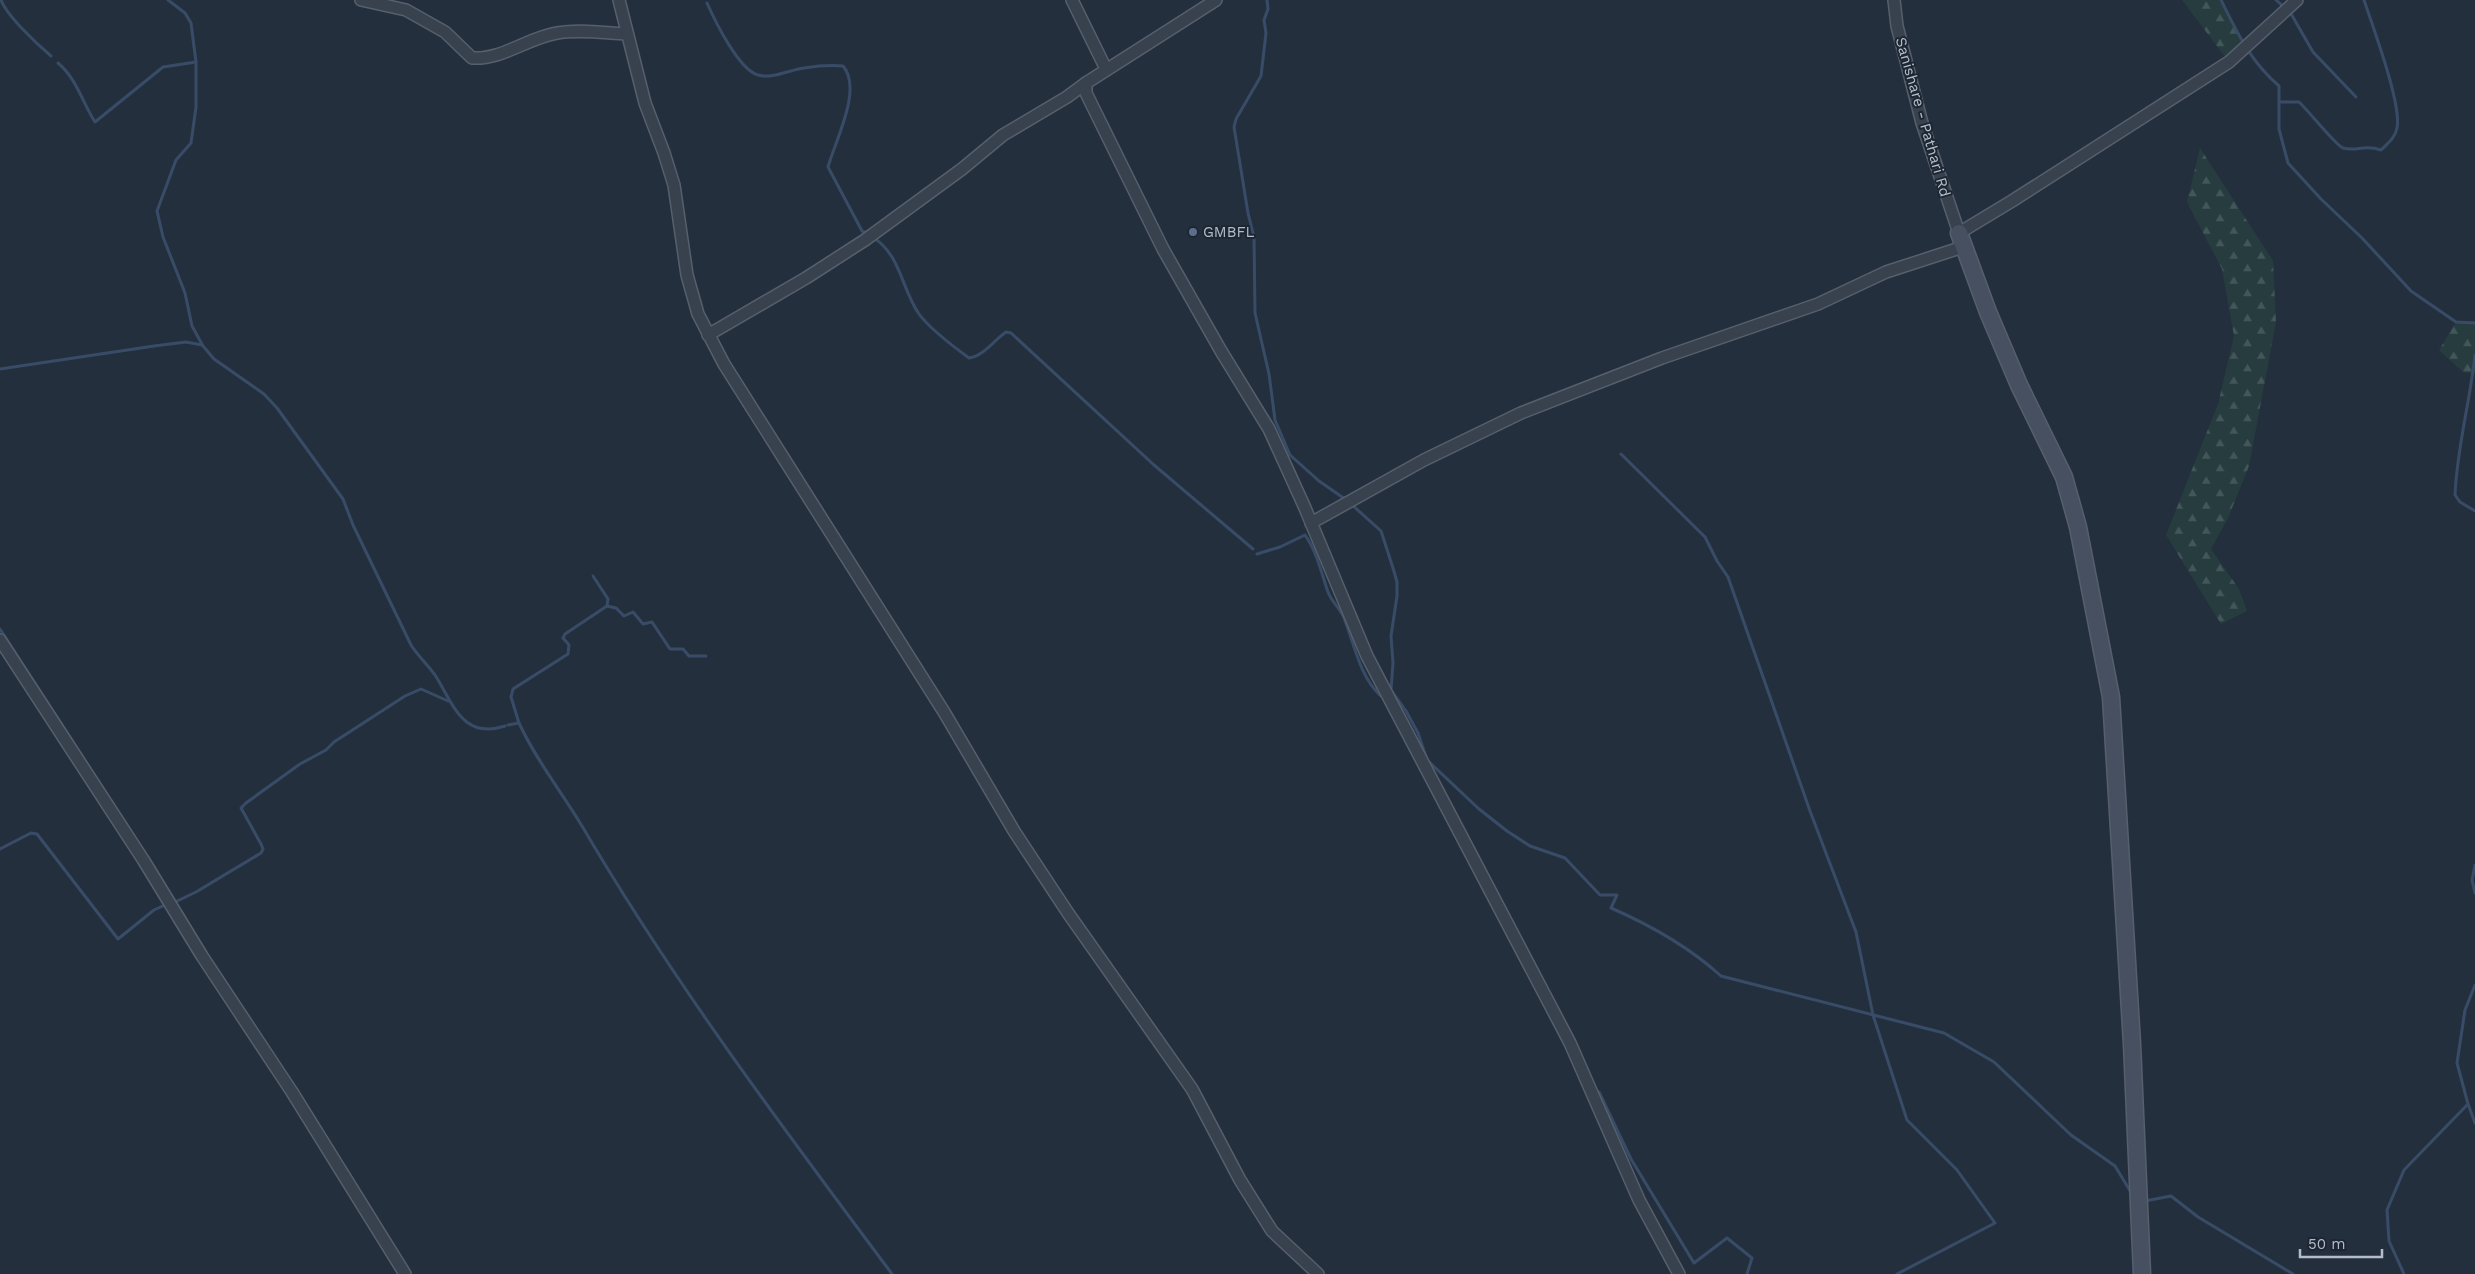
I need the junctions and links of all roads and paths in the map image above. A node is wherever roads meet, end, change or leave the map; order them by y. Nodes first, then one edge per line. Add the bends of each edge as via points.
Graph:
1 (361, 0) edge
2 (619, 0) edge
3 (1072, 0) edge
4 (1216, 0) edge
5 (1894, 0) edge
6 (2297, 0) edge
7 (627, 34) junction
8 (1106, 69) junction
9 (1086, 84) junction
10 (1961, 240) junction
11 (708, 335) junction
12 (1311, 523) junction
13 (0, 640) edge
14 (405, 1274) edge
15 (1318, 1274) edge
16 (1679, 1274) edge
17 (2142, 1274) edge

1 - 7 street via 406,10 445,32 472,58 497,55 557,33
2 - 7 street
3 - 8 street
4 - 8 street
5 - 10 street, Sanishare - Pathari Rd via 1897,26 1922,123
6 - 10 street via 2229,62 2012,202
7 - 11 street via 645,103 674,185 687,275 698,314
8 - 9 street
9 - 11 street via 1003,135 865,240
9 - 12 street via 1086,93 1163,249 1269,429
10 - 12 street via 1818,304 1662,358 1521,413 1424,460
10 - 17 street via 2019,385 2064,476 2078,527 2111,697
11 - 15 street via 944,712 1014,831 1192,1090 1240,1180 1272,1231
12 - 16 street via 1367,656 1570,1043 1639,1200
13 - 14 street via 292,1092

